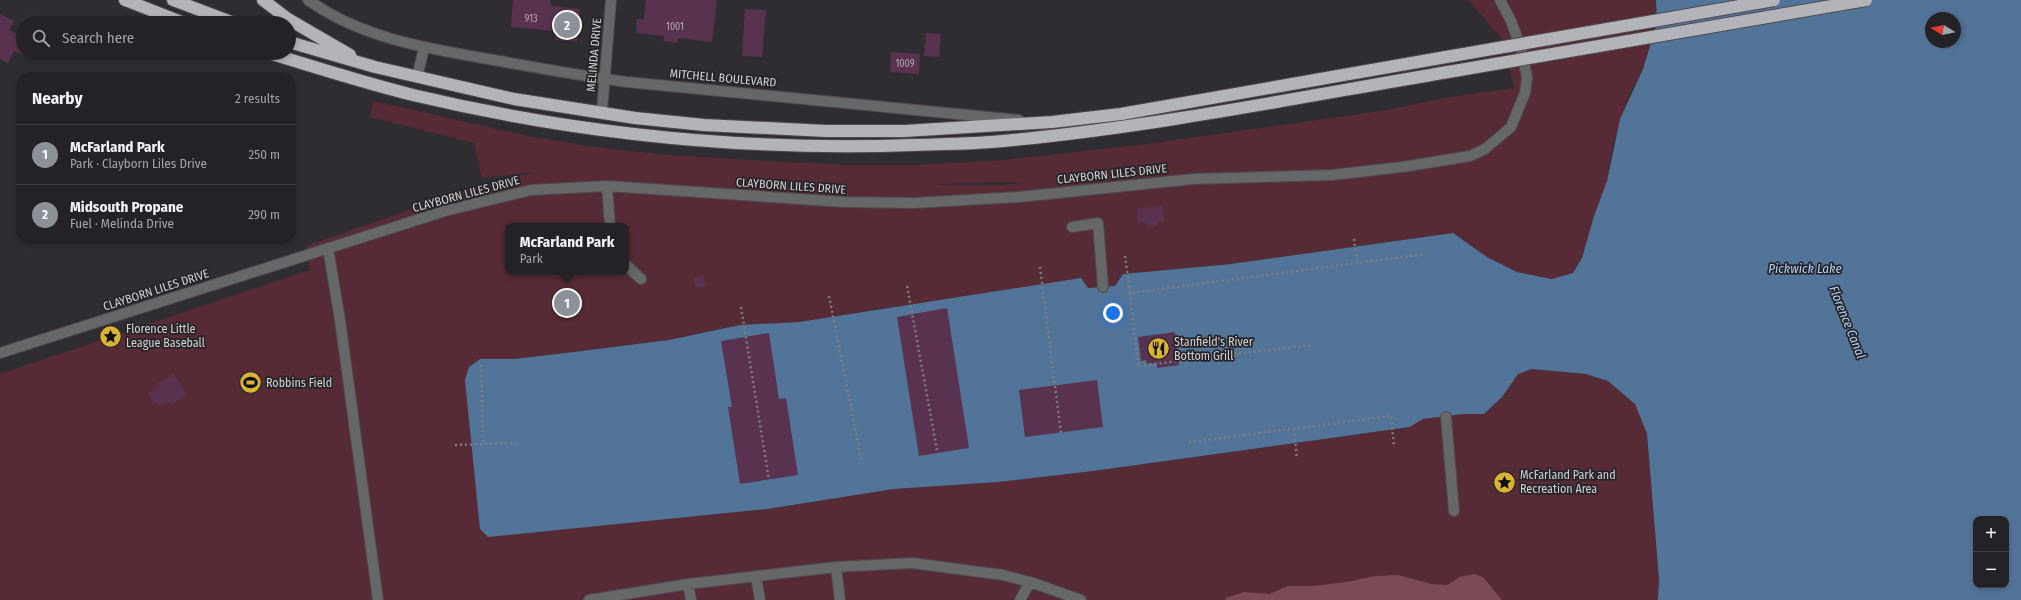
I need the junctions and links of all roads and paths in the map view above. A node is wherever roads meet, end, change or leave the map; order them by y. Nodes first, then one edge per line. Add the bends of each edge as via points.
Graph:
1 (125, 0) edge
2 (173, 0) edge
3 (263, 0) edge
4 (308, 0) edge
5 (611, 0) edge
6 (1500, 0) edge
7 (1774, 0) edge
8 (1866, 0) edge
9 (166, 16) edge
10 (215, 16) edge
11 (284, 16) edge
12 (296, 24) edge
13 (296, 44) edge
14 (424, 48) junction
15 (291, 60) edge
16 (374, 67) junction
17 (417, 77) junction
18 (605, 79) junction
19 (602, 111) junction
20 (1052, 122) junction
21 (606, 186) junction
22 (610, 223) edge
23 (1072, 227) dead end
24 (1354, 239) dead end
25 (328, 248) junction
26 (1426, 254) dead end
27 (1125, 256) dead end
28 (1357, 263) junction
29 (1040, 267) dead end
30 (629, 268) edge
31 (641, 279) dead end
32 (907, 286) dead end
33 (1103, 287) dead end
34 (1130, 293) junction
35 (829, 296) dead end
36 (741, 307) dead end
37 (1310, 345) dead end
38 (0, 353) edge
39 (481, 366) dead end
40 (1446, 417) dead end
41 (1294, 428) junction
42 (1061, 433) dead end
43 (1189, 442) dead end
44 (518, 443) dead end
45 (483, 444) junction
46 (454, 445) dead end
47 (1394, 446) dead end
48 (937, 450) dead end
49 (1298, 459) dead end
50 (862, 463) dead end
51 (768, 480) dead end
52 (1454, 510) dead end
53 (836, 567) junction
54 (756, 577) junction
55 (1030, 582) junction
56 (688, 584) junction
57 (617, 598) edge
58 (378, 600) edge
59 (589, 600) edge
60 (691, 600) edge
61 (760, 600) edge
62 (840, 600) edge
63 (1020, 600) edge
64 (1081, 600) edge

1 - 9 highway
2 - 10 highway
3 - 11 highway
4 - 14 street, MITCHELL BOULEVARD via 320,9 365,30
5 - 18 street, MELINDA DRIVE
6 - 21 street, CLAYBORN LILES DRIVE via 1521,48 1527,77 1525,93 1510,127 1485,149 1454,160 1332,175 1193,179 1026,196 914,204 844,202
7 - 20 highway, bridge via 1121,114
8 - 15 highway, bridge via 1105,130 966,143 791,146 667,137 512,116 412,95
12 - 16 highway
13 - 16 highway
14 - 17 street
14 - 18 street, MITCHELL BOULEVARD
16 - 17 highway
17 - 19 highway via 514,99
18 - 19 street, MELINDA DRIVE
18 - 20 street, MITCHELL BOULEVARD via 957,115
19 - 20 highway via 635,118 704,125 826,131 912,131
21 - 22 street
21 - 25 street, CLAYBORN LILES DRIVE via 566,187 514,193 445,211
23 - 33 street via 1098,223
24 - 28 path
25 - 38 street, CLAYBORN LILES DRIVE
25 - 58 street
26 - 28 path
27 - 34 path
28 - 34 path
29 - 42 path
30 - 31 street
32 - 48 path
34 - 37 path via 1138,366
35 - 50 path
36 - 51 path
39 - 45 path
40 - 52 street
41 - 43 path
41 - 47 path via 1391,416
41 - 49 path
44 - 45 path
45 - 46 path
53 - 54 street
53 - 55 street via 912,563 1003,575
53 - 62 street
54 - 56 street
54 - 61 street
55 - 63 street
55 - 64 street
56 - 57 street
56 - 60 street
57 - 59 street

